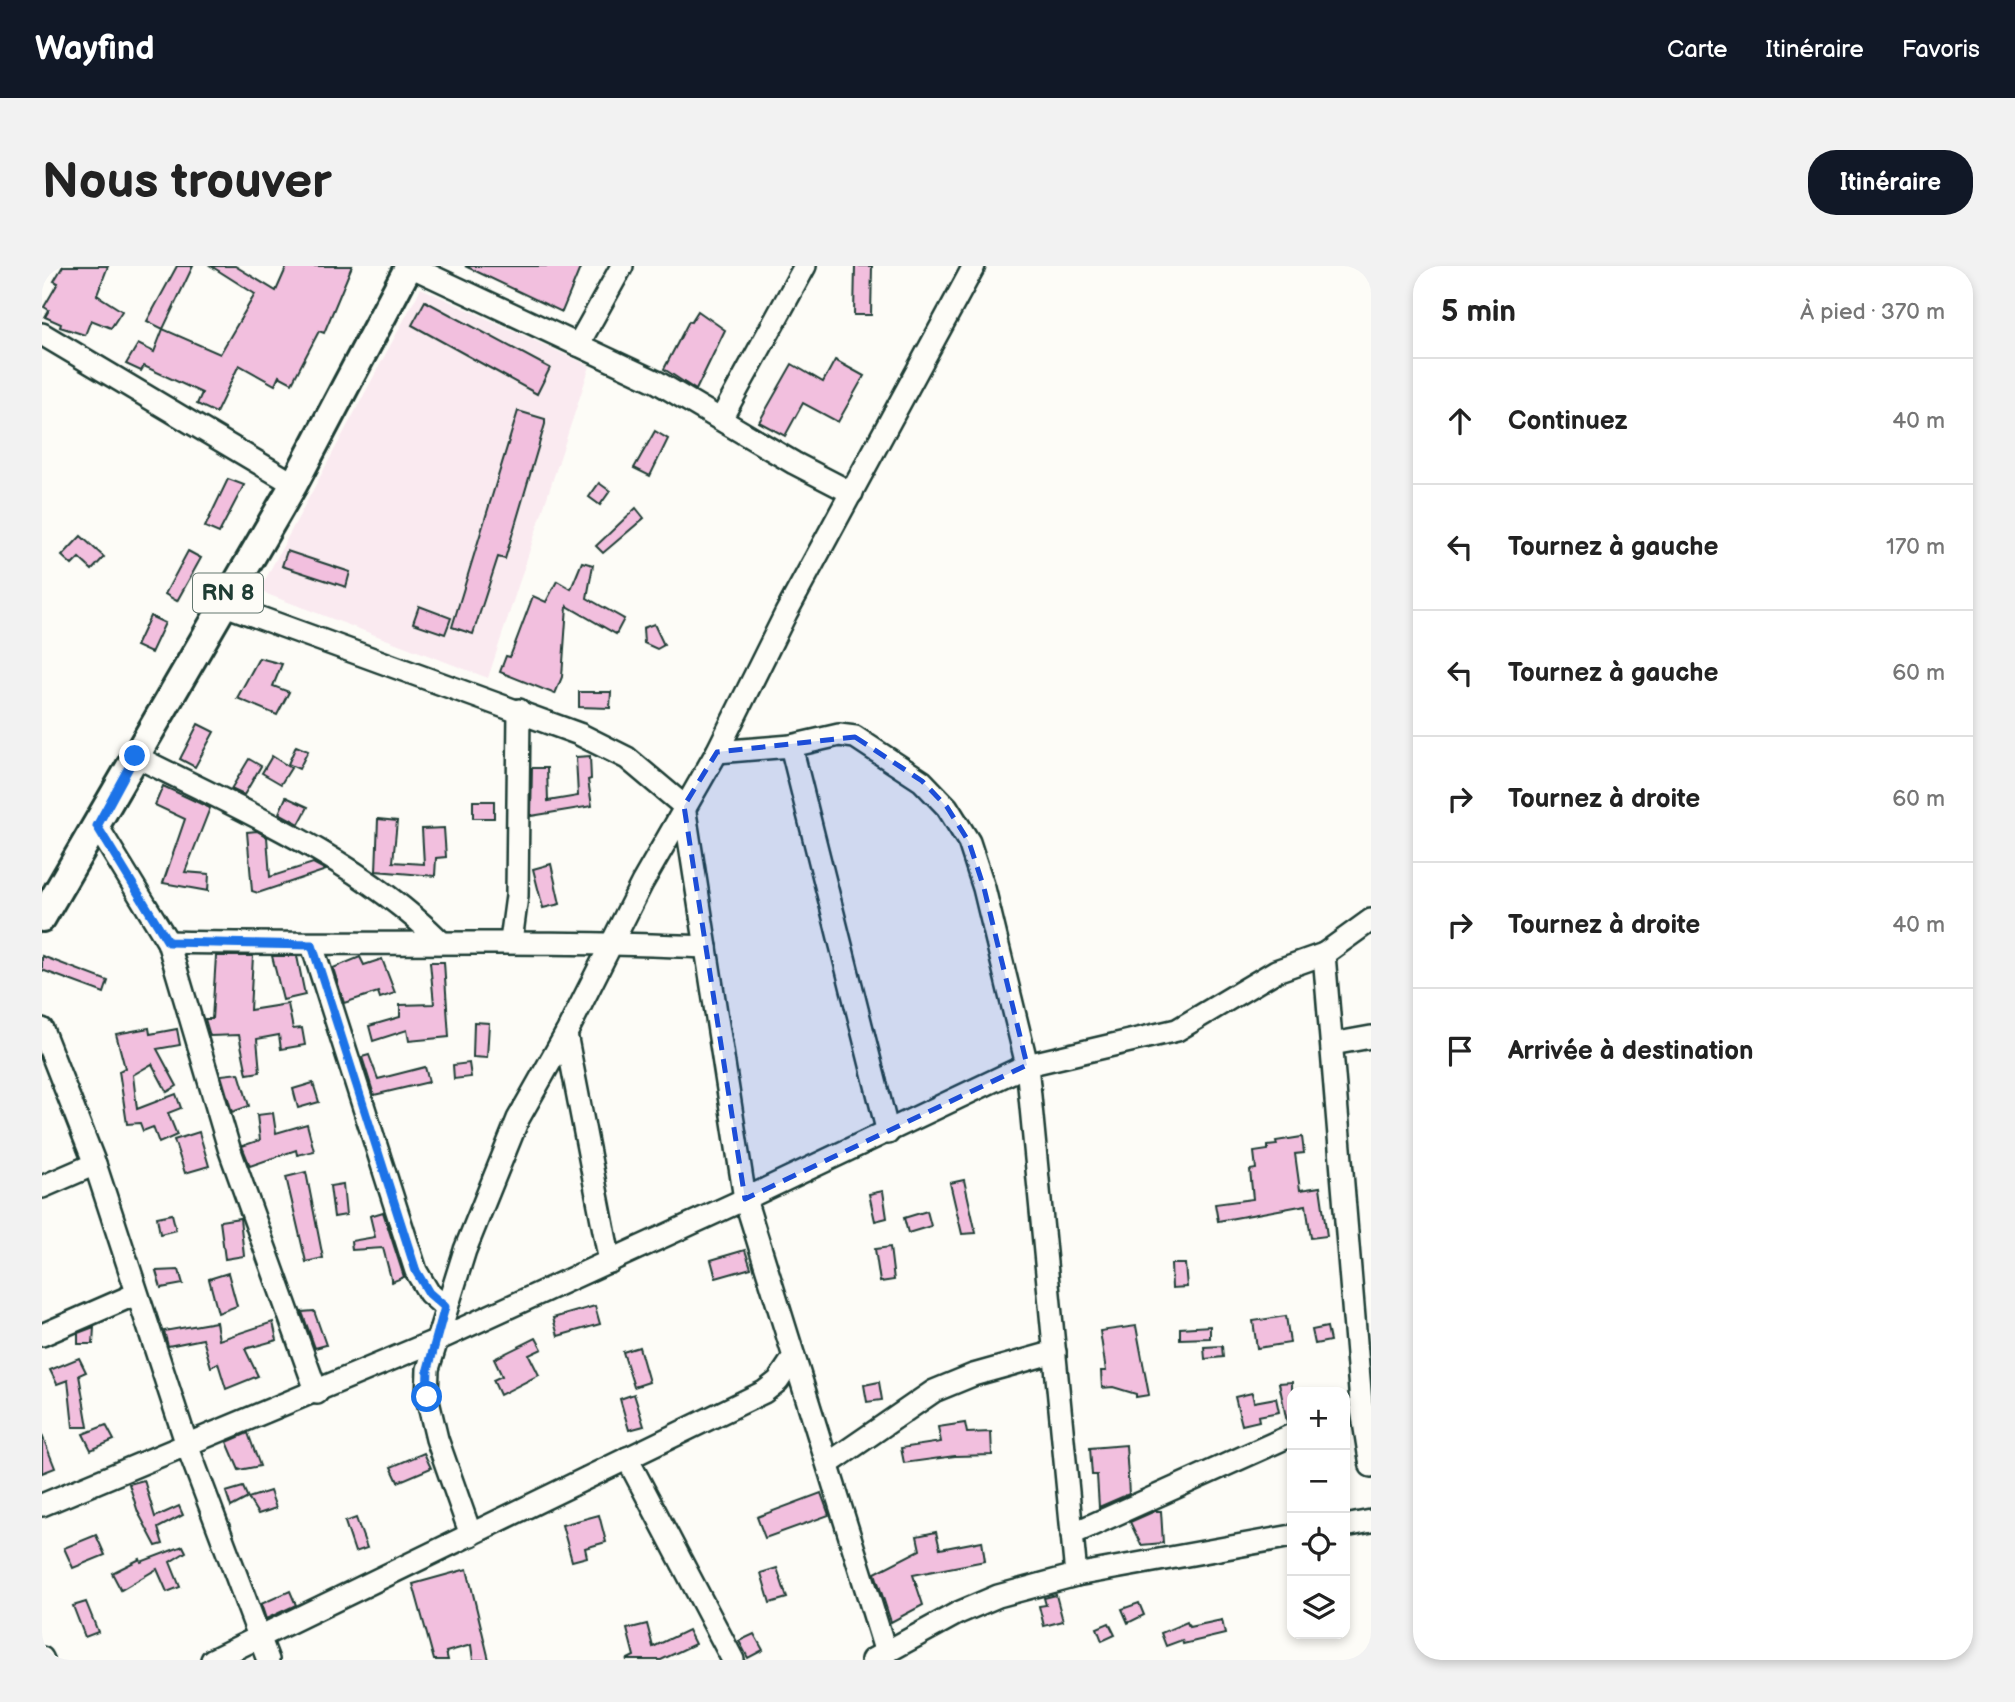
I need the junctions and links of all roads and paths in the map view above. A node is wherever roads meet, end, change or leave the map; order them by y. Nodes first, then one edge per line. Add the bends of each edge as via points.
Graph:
1 (410, 266) edge
2 (622, 266) edge
3 (806, 266) edge
4 (974, 266) edge
5 (42, 334) edge
6 (578, 345) junction
7 (721, 419) junction
8 (294, 484) junction
9 (852, 493) junction
10 (222, 604) junction
11 (519, 710) junction
12 (790, 746) junction
13 (717, 752) junction
14 (135, 756) junction
15 (684, 806) junction
16 (97, 826) junction
17 (42, 918) edge
18 (1371, 920) edge
19 (440, 941) junction
20 (511, 941) junction
21 (168, 942) junction
22 (612, 943) junction
23 (312, 945) junction
24 (706, 947) junction
25 (1324, 954) junction
26 (42, 1029) edge
27 (566, 1034) junction
28 (1371, 1037) edge
29 (1332, 1044) junction
30 (1027, 1065) junction
31 (888, 1133) junction
32 (95, 1164) junction
33 (42, 1187) edge
34 (746, 1199) junction
35 (610, 1262) junction
36 (136, 1294) junction
37 (445, 1307) junction
38 (42, 1335) edge
39 (435, 1341) junction
40 (1055, 1352) junction
41 (794, 1357) junction
42 (317, 1393) junction
43 (1359, 1404) edge
44 (1287, 1437) edge
45 (187, 1445) junction
46 (627, 1458) junction
47 (828, 1464) junction
48 (1371, 1466) edge
49 (42, 1505) edge
50 (1371, 1521) edge
51 (1350, 1525) edge
52 (1072, 1534) junction
53 (471, 1535) junction
54 (1287, 1537) edge
55 (1076, 1575) junction
56 (260, 1639) junction
57 (879, 1656) edge
58 (212, 1660) edge
59 (268, 1660) edge
60 (733, 1660) edge

1 - 6 street
1 - 8 main road, RN 8
2 - 6 street
3 - 7 street
4 - 9 street
5 - 8 street
6 - 7 street
7 - 9 street
8 - 10 main road, RN 8
9 - 13 street
10 - 11 street
10 - 14 main road, RN 8
11 - 15 street via 627,758
11 - 20 street via 517,896
12 - 13 street
12 - 30 street via 839,734 855,737 922,781 947,807 969,842 984,888
12 - 31 street
13 - 15 street
14 - 16 main road, RN 8
14 - 19 street via 319,852 401,906
15 - 22 street
15 - 24 street
16 - 17 main road, RN 8
16 - 21 street
18 - 25 street
19 - 20 street
19 - 23 street
20 - 22 street
21 - 23 street
21 - 42 street via 229,1148
22 - 24 street
22 - 27 street
23 - 37 street via 416,1271 429,1293
24 - 34 street
25 - 29 street
25 - 30 street via 1276,971 1177,1030
26 - 32 street
27 - 35 street
27 - 37 street via 518,1119
28 - 29 street
29 - 43 street
30 - 31 street
30 - 40 street
31 - 34 street
32 - 33 street
32 - 36 street
34 - 35 street
34 - 41 street
35 - 39 street
36 - 38 street
36 - 45 street
37 - 39 street
39 - 42 street
39 - 53 street via 427,1397
40 - 47 street via 934,1391
40 - 52 street
41 - 46 street via 764,1392
41 - 47 street
42 - 45 street
43 - 48 street
44 - 52 street
45 - 49 street
45 - 56 street
46 - 53 street
46 - 60 street
47 - 57 street
50 - 51 street
52 - 55 street
53 - 56 street
54 - 55 street
55 - 57 street via 976,1604
56 - 58 street
56 - 59 street

